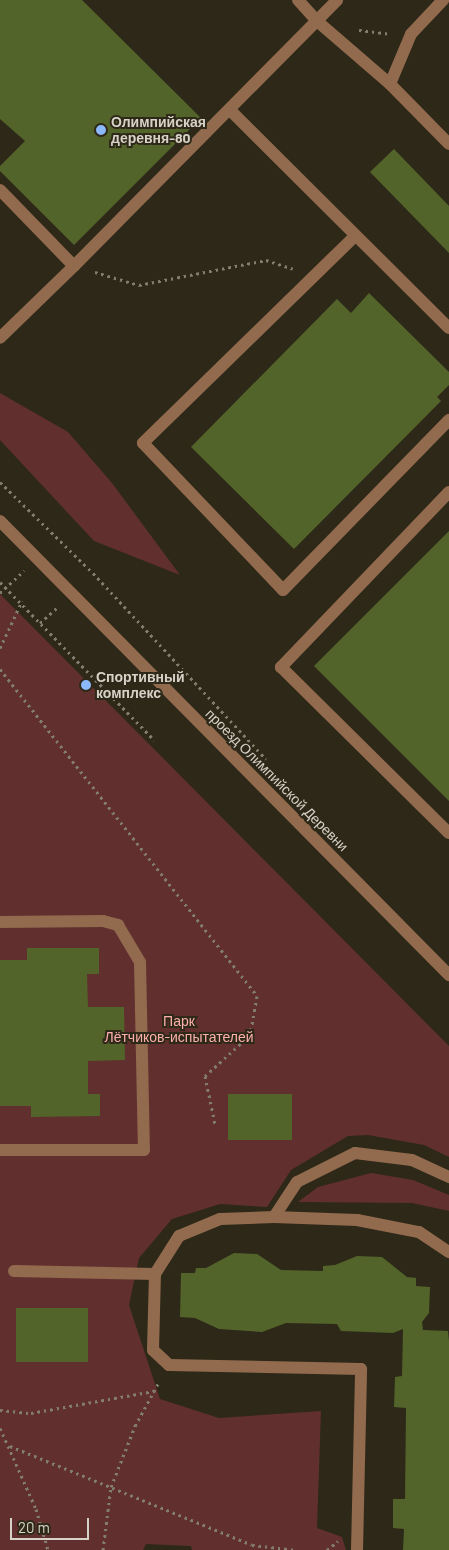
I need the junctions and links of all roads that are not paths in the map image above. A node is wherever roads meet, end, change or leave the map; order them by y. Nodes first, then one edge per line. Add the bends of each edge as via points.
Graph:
1 (298, 0) edge
2 (337, 0) edge
3 (443, 0) edge
4 (316, 21) junction
5 (390, 84) junction
6 (230, 110) junction
7 (449, 144) edge
8 (0, 190) edge
9 (354, 237) junction
10 (74, 266) junction
11 (449, 328) edge
12 (0, 338) edge
13 (449, 420) edge
14 (449, 492) edge
15 (0, 521) edge
16 (449, 833) edge
17 (0, 922) edge
18 (448, 969) edge
19 (0, 1150) edge
20 (449, 1178) edge
21 (274, 1217) junction
22 (449, 1252) edge
23 (14, 1271) dead end
24 (155, 1274) junction
25 (357, 1550) edge

1 - 4 street
2 - 4 street
3 - 5 street via 411,34
4 - 5 street
4 - 6 street
5 - 7 street
6 - 9 street
6 - 10 street
8 - 10 street
9 - 11 street
9 - 13 street via 143,443 283,590
10 - 12 street
14 - 16 street via 281,667
15 - 18 street, проезд Олимпийской Деревни
17 - 19 street via 103,921 118,925 140,962 144,1150
20 - 21 street via 412,1160 355,1153 297,1182
21 - 22 street via 366,1222 419,1232
21 - 24 street via 220,1219 179,1236
23 - 24 street
24 - 25 street via 153,1350 169,1365 361,1369

